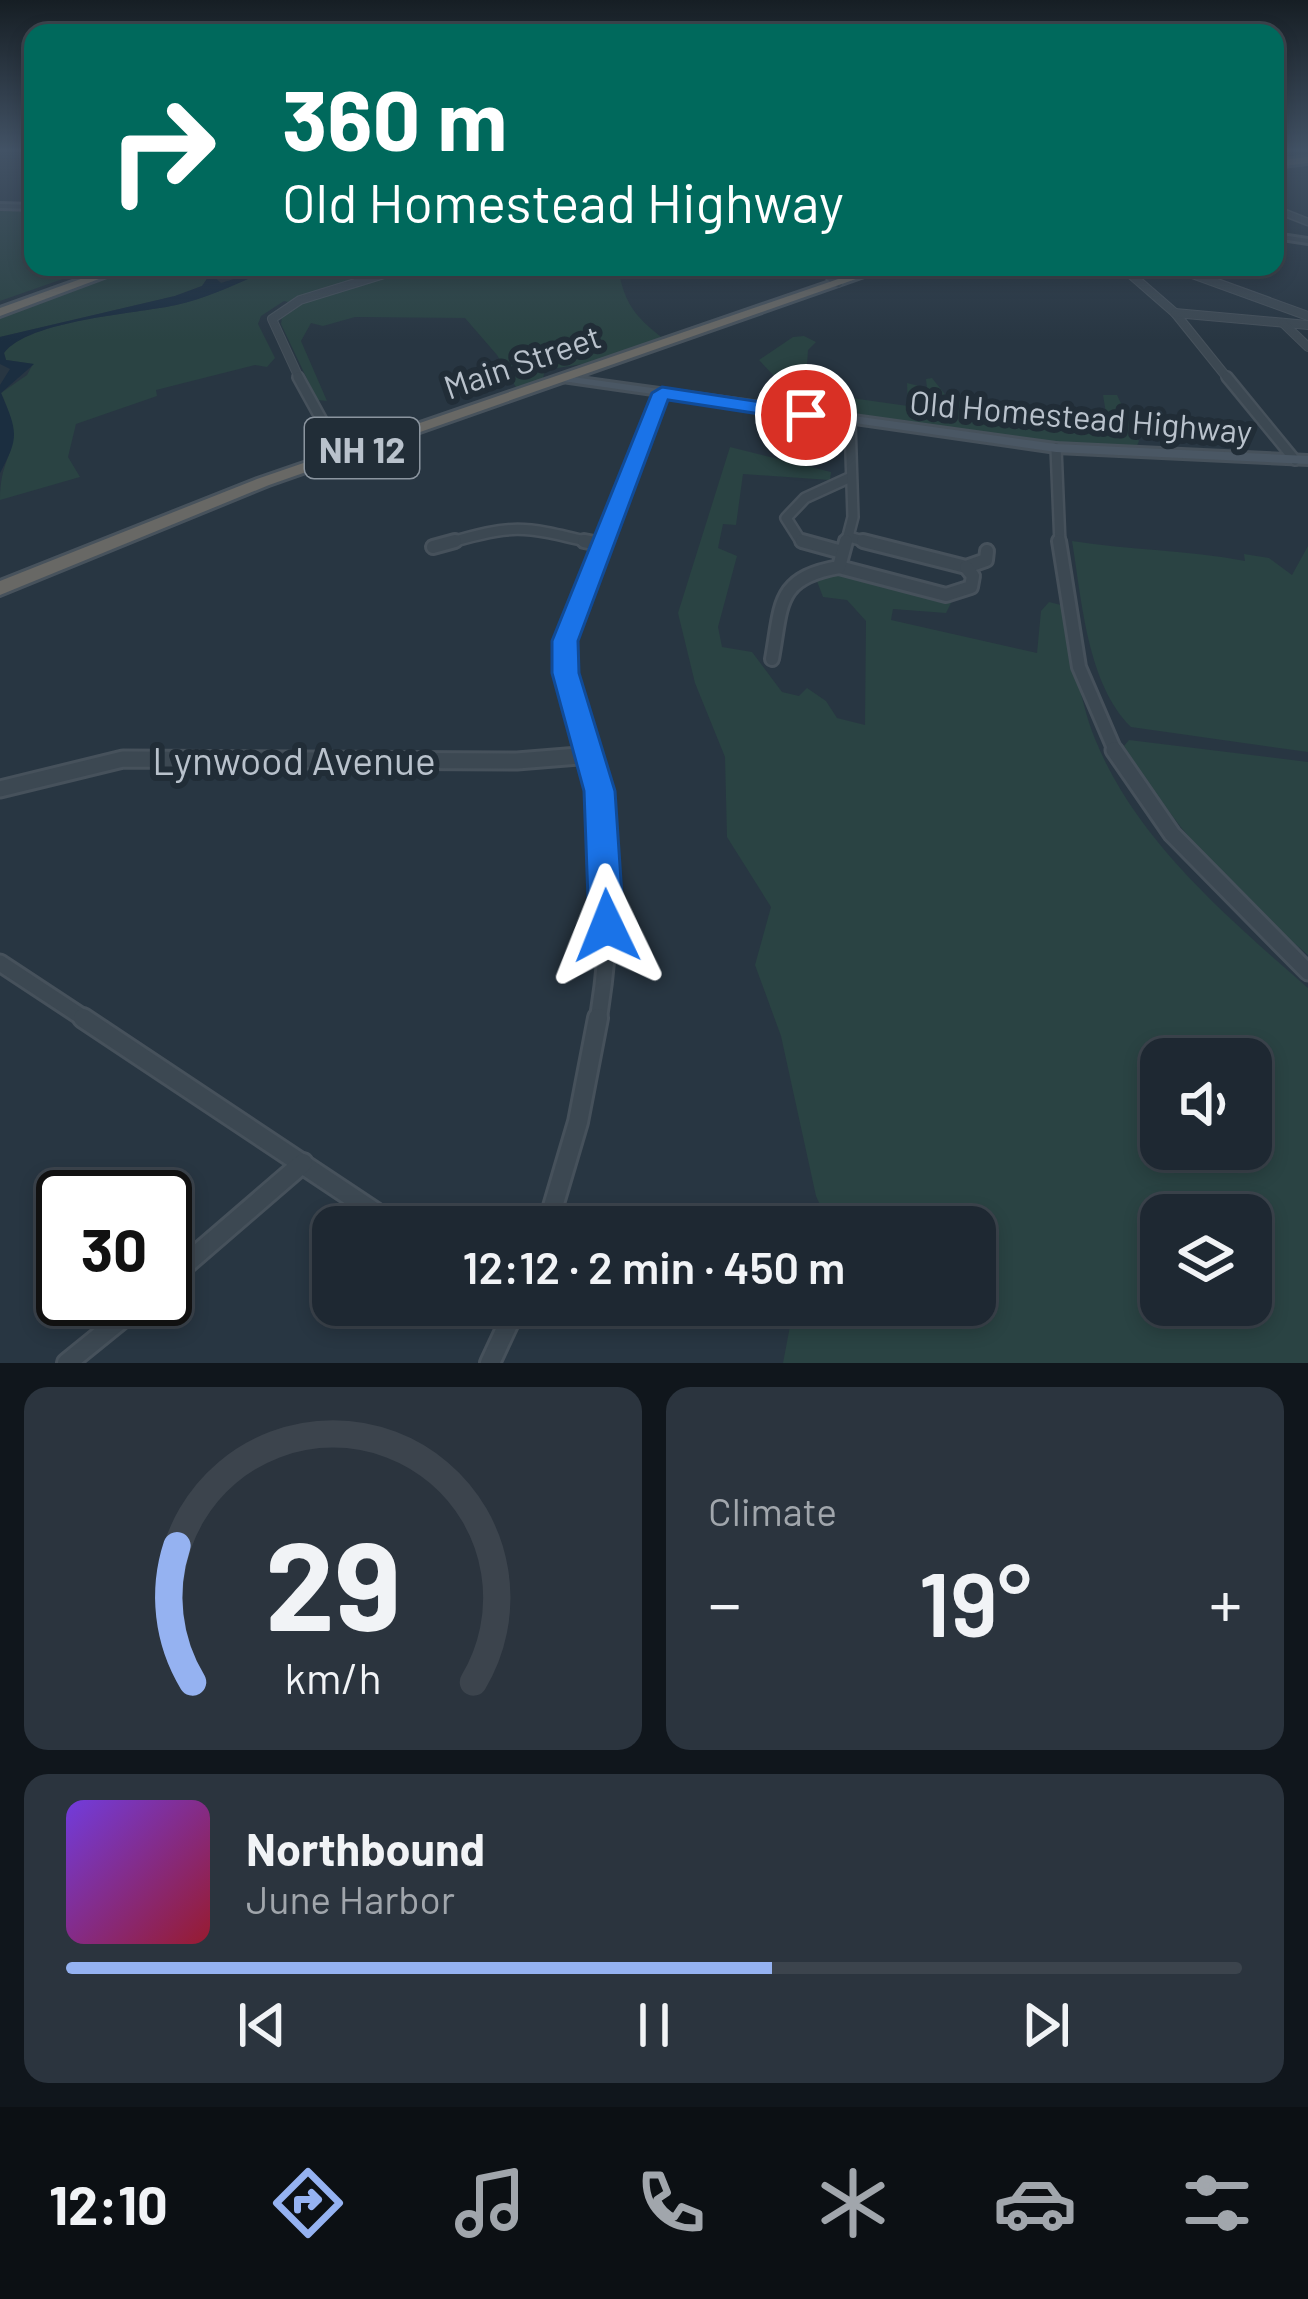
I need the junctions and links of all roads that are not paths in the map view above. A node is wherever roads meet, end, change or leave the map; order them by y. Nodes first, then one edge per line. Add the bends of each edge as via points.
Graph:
1 (83, 276) edge
2 (98, 276) edge
3 (378, 276) edge
4 (829, 276) edge
5 (858, 276) edge
6 (1132, 276) edge
7 (1196, 276) edge
8 (838, 283) junction
9 (0, 308) edge
10 (1175, 314) junction
11 (1308, 320) edge
12 (1282, 323) junction
13 (1308, 347) edge
14 (566, 379) junction
15 (662, 393) junction
16 (850, 422) junction
17 (1057, 448) junction
18 (341, 455) junction
19 (1301, 460) edge
20 (850, 477) junction
21 (849, 537) junction
22 (604, 545) junction
23 (433, 548) dead end
24 (987, 550) dead end
25 (842, 552) junction
26 (839, 567) junction
27 (966, 567) junction
28 (0, 588) edge
29 (772, 659) dead end
30 (591, 755) junction
31 (0, 789) edge
32 (0, 963) edge
33 (1308, 972) edge
34 (303, 1163) junction
35 (366, 1206) edge
36 (553, 1206) edge
37 (192, 1259) edge
38 (113, 1326) edge
39 (506, 1326) edge
40 (67, 1363) edge
41 (490, 1363) edge

1 - 9 highway
2 - 9 highway
3 - 18 street via 300,300 272,319
4 - 8 street
5 - 8 highway, NH 12
6 - 10 street
7 - 11 street
8 - 14 highway, Main Street / NH 12
10 - 12 street
10 - 19 street
11 - 12 street
12 - 13 street
14 - 15 main road, Old Homestead Highway
14 - 18 highway, Main Street / NH 12
15 - 16 main road, Old Homestead Highway
15 - 22 street
16 - 17 main road, Old Homestead Highway
16 - 20 street
17 - 19 main road, Old Homestead Highway
17 - 33 street via 1070,620 1106,733 1174,837
18 - 28 highway, Main Street / NH 12
20 - 21 street
20 - 25 street via 805,498 786,518 800,540
21 - 25 street
21 - 27 street
22 - 23 street via 521,526
22 - 30 street via 565,641
24 - 27 street via 986,560
25 - 26 street
26 - 27 street via 946,596 971,587
26 - 29 street via 787,585
30 - 31 street, Lynwood Avenue via 123,759
30 - 36 street via 607,926 578,1125
32 - 34 street
34 - 35 street
34 - 37 street
38 - 40 street
39 - 41 street

